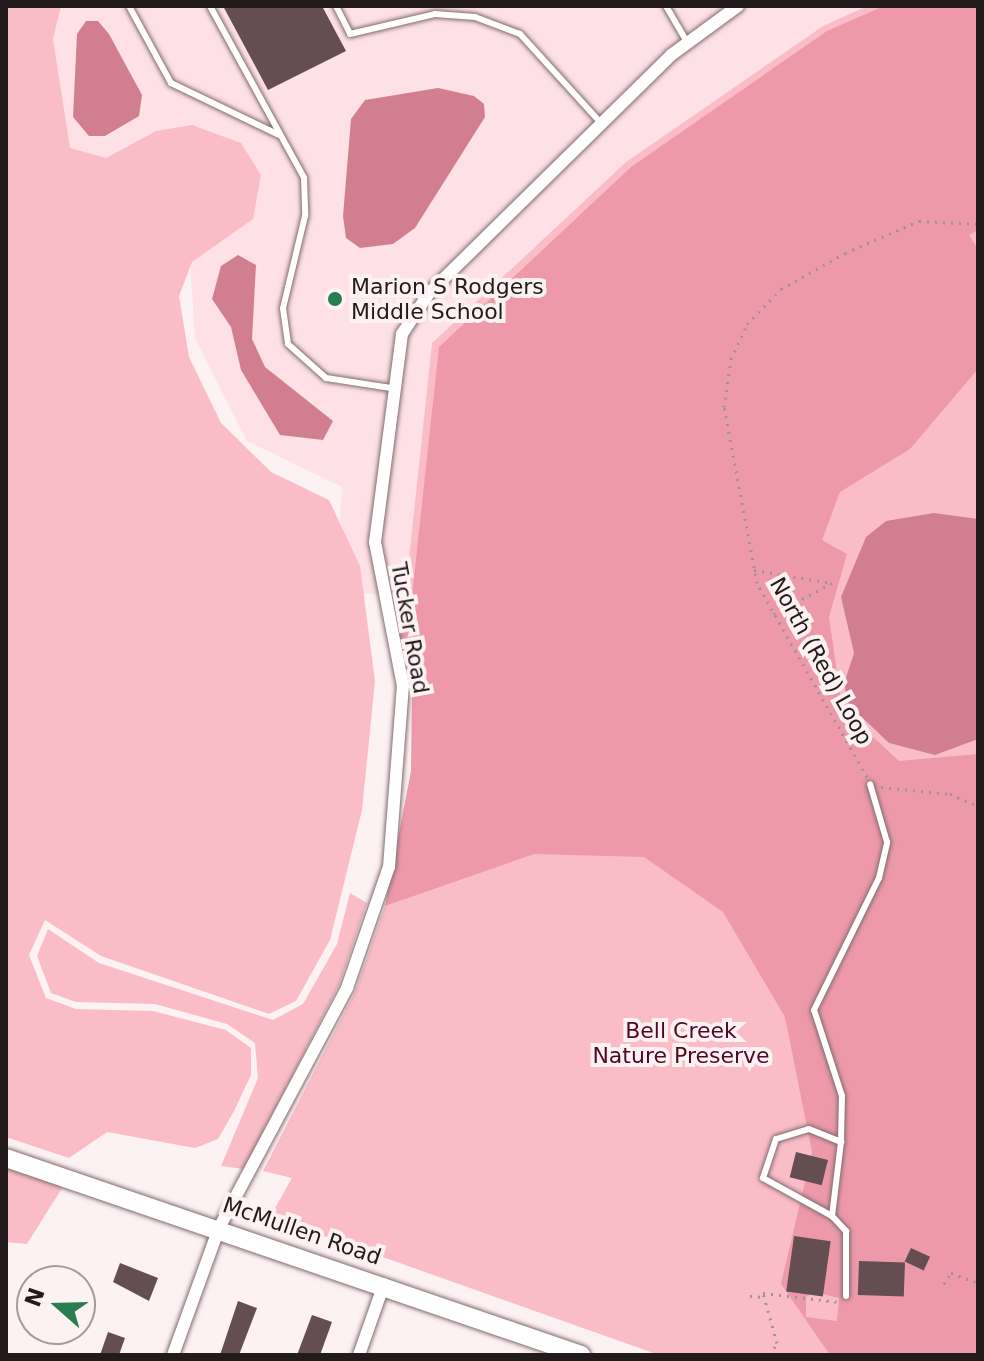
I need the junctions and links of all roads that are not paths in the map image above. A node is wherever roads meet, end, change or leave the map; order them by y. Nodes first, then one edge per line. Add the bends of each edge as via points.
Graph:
1 (129, 6) edge
2 (210, 6) edge
3 (336, 6) edge
4 (666, 6) edge
5 (738, 6) edge
6 (687, 42) junction
7 (601, 124) junction
8 (282, 136) junction
9 (391, 388) junction
10 (870, 784) road end
11 (841, 1142) junction
12 (6, 1158) edge
13 (832, 1216) junction
14 (219, 1228) junction
15 (384, 1284) junction
16 (846, 1299) road end
17 (173, 1355) edge
18 (359, 1355) edge
19 (581, 1355) edge

1 - 8 lane via 171,83
2 - 8 lane
3 - 7 lane via 350,34 435,14 475,17 520,34
4 - 6 lane
5 - 6 street, Tucker Road
6 - 7 street, Tucker Road
7 - 9 street, Tucker Road via 420,304 396,350
8 - 9 lane via 306,197 283,308 288,344 326,378
9 - 14 street, Tucker Road via 375,542 403,686 389,867 347,988
10 - 11 lane via 887,842 879,878 814,1010 842,1096
11 - 13 lane
11 - 13 lane via 809,1129 776,1139 763,1178
12 - 14 street, McMullen Road
13 - 16 lane via 846,1231
14 - 15 street, McMullen Road
14 - 17 street, Tucker Road
15 - 18 street
15 - 19 street, McMullen Road

